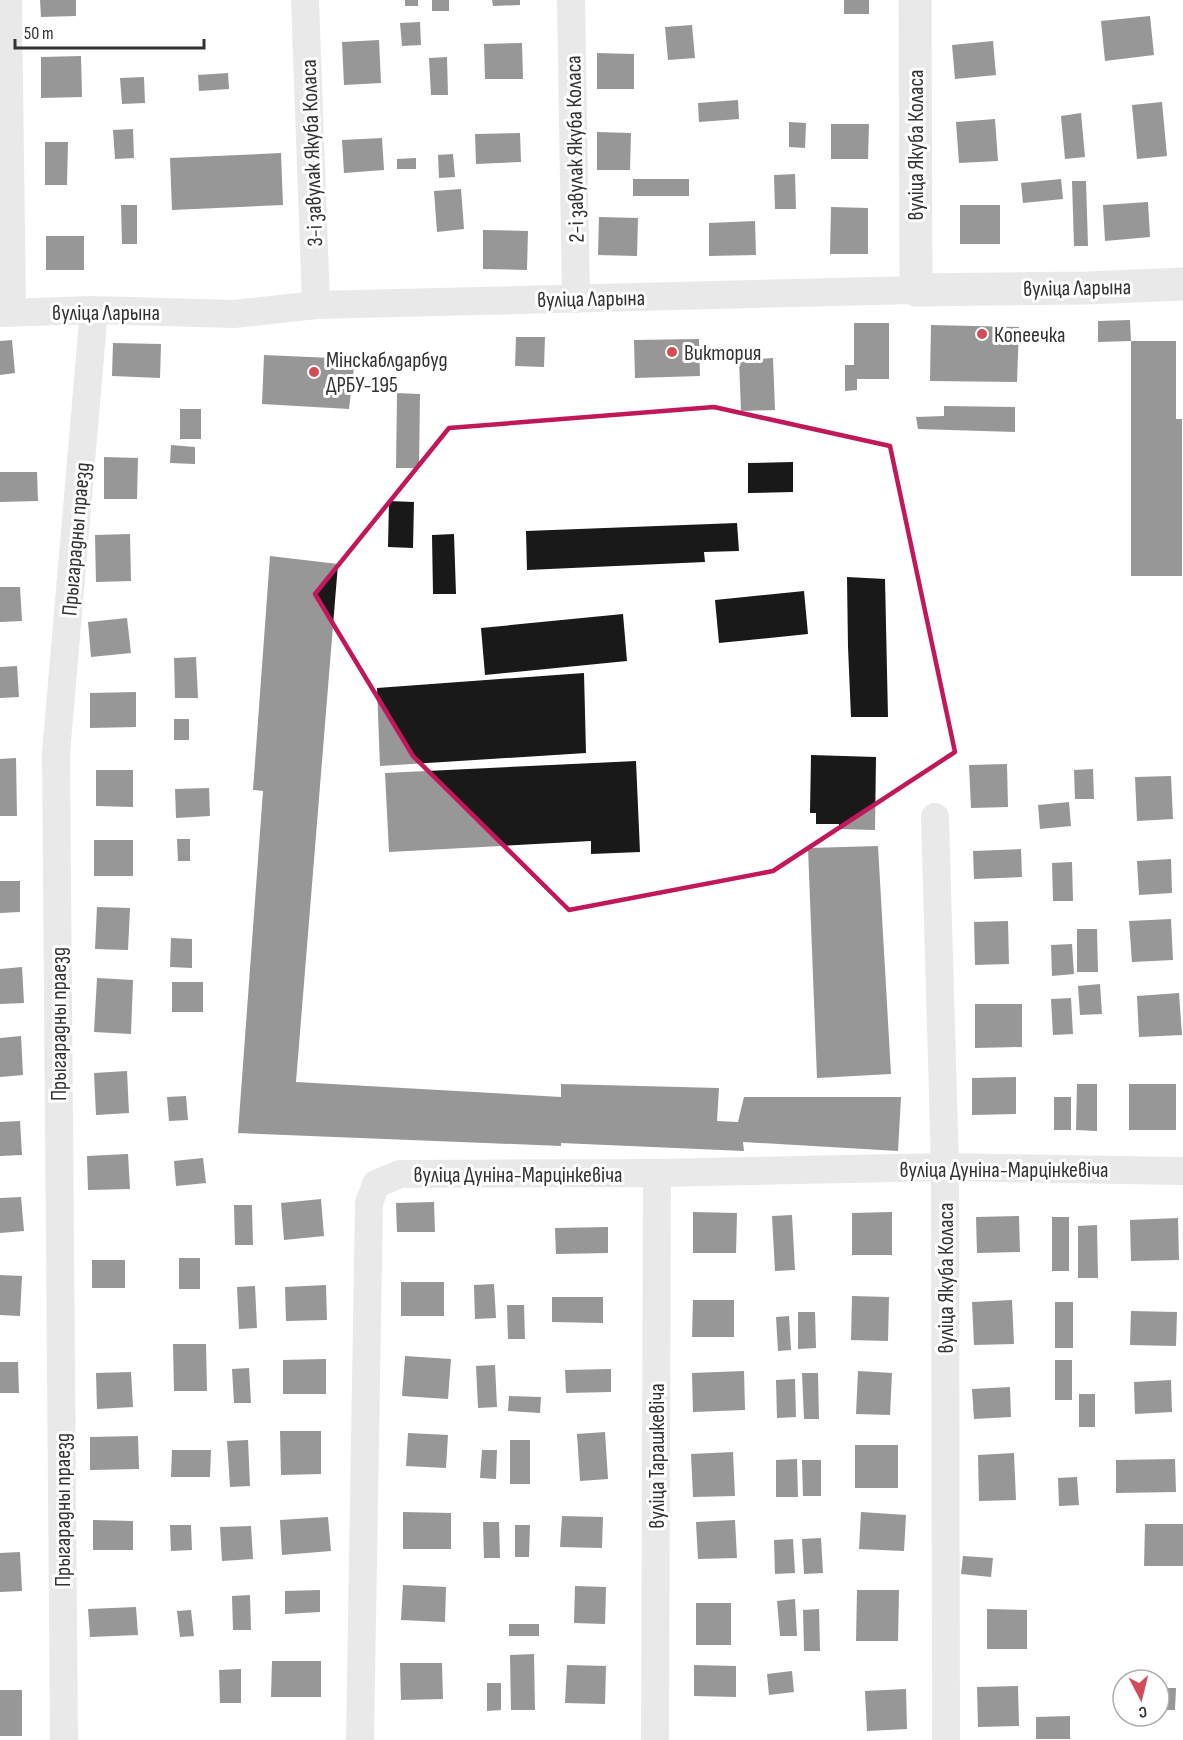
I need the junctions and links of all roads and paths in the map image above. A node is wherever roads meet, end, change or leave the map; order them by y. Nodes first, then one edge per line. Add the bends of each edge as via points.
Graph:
1 (8, 0) edge
2 (305, 0) edge
3 (571, 0) edge
4 (915, 0) edge
5 (1183, 284) edge
6 (916, 290) junction
7 (576, 299) junction
8 (316, 305) junction
9 (94, 310) junction
10 (6, 313) edge
11 (935, 817) dead end
12 (945, 1167) junction
13 (1183, 1171) edge
14 (657, 1173) junction
15 (64, 1740) edge
16 (360, 1740) edge
17 (655, 1740) edge
18 (946, 1740) edge

1 - 10 street
2 - 8 street, 3-і завулак Якуба Коласа
3 - 7 street, 2-і завулак Якуба Коласа
4 - 6 street, вуліца Якуба Коласа
5 - 6 street, вуліца Ларына
6 - 7 street, вуліца Ларына
7 - 8 street, вуліца Ларына
8 - 9 street, вуліца Ларына via 234,314
9 - 10 street, вуліца Ларына
9 - 15 street, Прыгарадны праезд via 56,753
11 - 12 street, вуліца Якуба Коласа
12 - 13 street, вуліца Дуніна-Марцінкевіча
12 - 14 street, вуліца Дуніна-Марцінкевіча
12 - 18 street, вуліца Якуба Коласа
14 - 16 street, вуліца Дуніна-Марцінкевіча via 400,1174 376,1184 369,1203
14 - 17 street, вуліца Тарашкевіча

